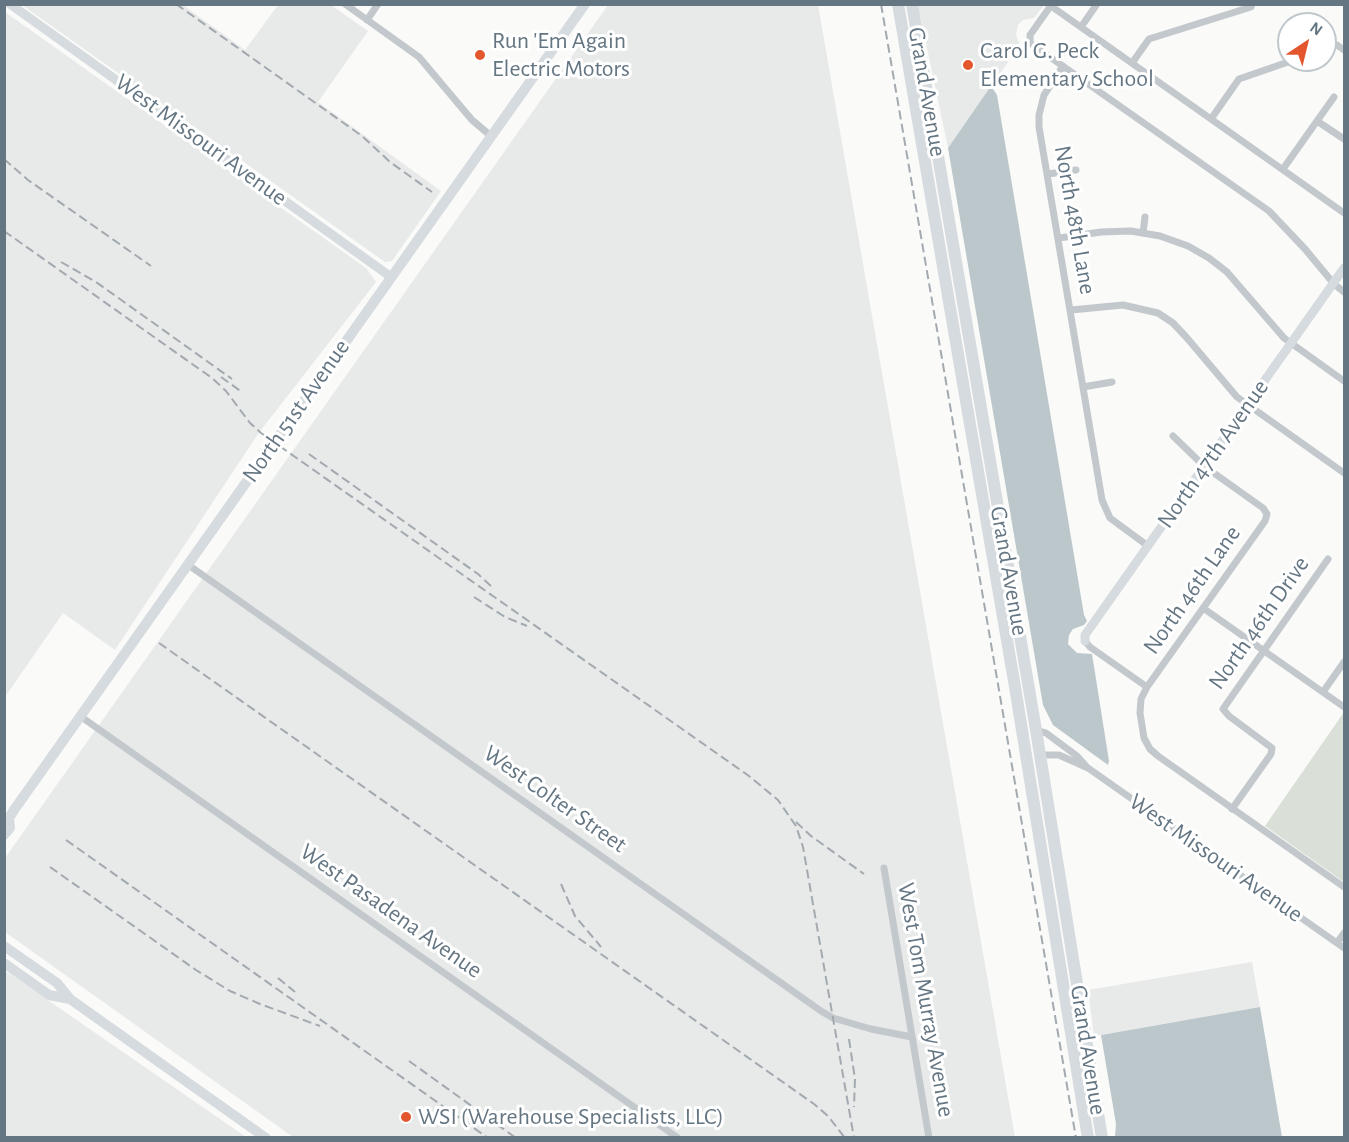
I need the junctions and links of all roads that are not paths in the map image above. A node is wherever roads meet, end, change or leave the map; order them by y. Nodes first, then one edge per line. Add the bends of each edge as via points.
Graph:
1 (10, 4) edge
2 (345, 4) edge
3 (378, 4) edge
4 (585, 4) edge
5 (898, 4) edge
6 (912, 4) edge
7 (1097, 4) edge
8 (1252, 4) edge
9 (1051, 5) edge
10 (368, 20) junction
11 (1081, 27) junction
12 (1132, 63) junction
13 (1063, 66) junction
14 (1277, 66) edge
15 (1335, 97) dead end
16 (1211, 119) junction
17 (1317, 121) junction
18 (491, 136) junction
19 (1344, 140) edge
20 (1076, 170) dead end
21 (1283, 170) junction
22 (1048, 174) junction
23 (1344, 213) edge
24 (1145, 217) dead end
25 (1143, 232) junction
26 (1059, 238) junction
27 (1344, 268) edge
28 (391, 277) junction
29 (1334, 284) junction
30 (1344, 292) edge
31 (1071, 310) junction
32 (1291, 344) junction
33 (1344, 381) edge
34 (1112, 382) dead end
35 (1083, 387) junction
36 (1247, 405) junction
37 (1173, 436) dead end
38 (1204, 466) junction
39 (1344, 473) edge
40 (1148, 546) junction
41 (1328, 559) dead end
42 (188, 564) junction
43 (1203, 608) junction
44 (1085, 641) joint
45 (1263, 650) junction
46 (1344, 662) edge
47 (1015, 687) junction
48 (1147, 687) junction
49 (1323, 692) junction
50 (1344, 707) edge
51 (80, 716) junction
52 (1036, 730) junction
53 (1040, 756) junction
54 (1088, 768) junction
55 (1232, 809) junction
56 (7, 819) edge
57 (4, 835) edge
58 (884, 868) dead end
59 (1344, 887) edge
60 (1344, 933) edge
61 (1338, 943) junction
62 (4, 946) edge
63 (1344, 948) edge
64 (4, 963) edge
65 (70, 999) junction
66 (912, 1037) junction
67 (266, 1137) edge
68 (678, 1137) edge
69 (929, 1137) edge
70 (1088, 1137) edge
71 (1102, 1137) edge

1 - 28 street, West Missouri Avenue
2 - 10 street
3 - 10 street
4 - 18 main road, North 51st Avenue
5 - 47 highway, Grand Avenue
6 - 52 highway, Grand Avenue
7 - 11 street
8 - 12 street via 1149,39
9 - 11 street
9 - 13 street via 1029,39
10 - 18 street via 419,57 472,120
11 - 12 street
12 - 16 street
13 - 22 street, North 48th Lane via 1044,95 1039,115
13 - 29 street via 1269,212
14 - 16 street via 1239,79
15 - 17 street
16 - 21 street
17 - 19 street
17 - 21 street
18 - 28 main road, North 51st Avenue
20 - 22 street
21 - 23 street
22 - 26 street, North 48th Lane
24 - 25 street
25 - 26 street
25 - 32 street via 1188,246 1218,265
26 - 31 street, North 48th Lane
27 - 29 street, North 47th Avenue
28 - 42 main road, North 51st Avenue
29 - 30 street
29 - 32 street, North 47th Avenue
31 - 35 street, North 48th Lane
31 - 36 street via 1123,305 1158,313 1173,323
32 - 33 street
32 - 36 street, North 47th Avenue
34 - 35 street
35 - 40 street, North 48th Lane via 1104,508 1115,523
36 - 38 street, North 47th Avenue
36 - 39 street
37 - 38 street
38 - 40 street, North 47th Avenue
38 - 43 street, North 46th Lane via 1267,514
40 - 44 street, North 47th Avenue via 1085,635
41 - 45 street, North 46th Drive
42 - 51 main road, North 51st Avenue
42 - 66 street, West Colter Street via 821,1011 871,1029
43 - 45 street
43 - 48 street, North 46th Lane
44 - 48 street
45 - 49 street
45 - 55 street, North 46th Drive via 1223,709 1272,748
46 - 49 street
47 - 53 highway via 1023,699 1031,748
47 - 70 highway, Grand Avenue
48 - 55 street via 1140,713 1150,749
49 - 50 street
51 - 56 main road, North 51st Avenue
51 - 68 street, West Pasadena Avenue
52 - 53 highway, Grand Avenue
52 - 54 street, West Missouri Avenue via 1068,749
53 - 54 street, West Missouri Avenue via 1059,755
53 - 71 highway, Grand Avenue
54 - 61 street, West Missouri Avenue
55 - 59 street
56 - 57 main road, North 51st Avenue via 10,828
58 - 66 street, West Tom Murray Avenue
60 - 61 street
61 - 63 street, West Missouri Avenue
62 - 65 main road via 57,983
64 - 65 main road via 49,995
65 - 67 main road
66 - 69 street, West Tom Murray Avenue

